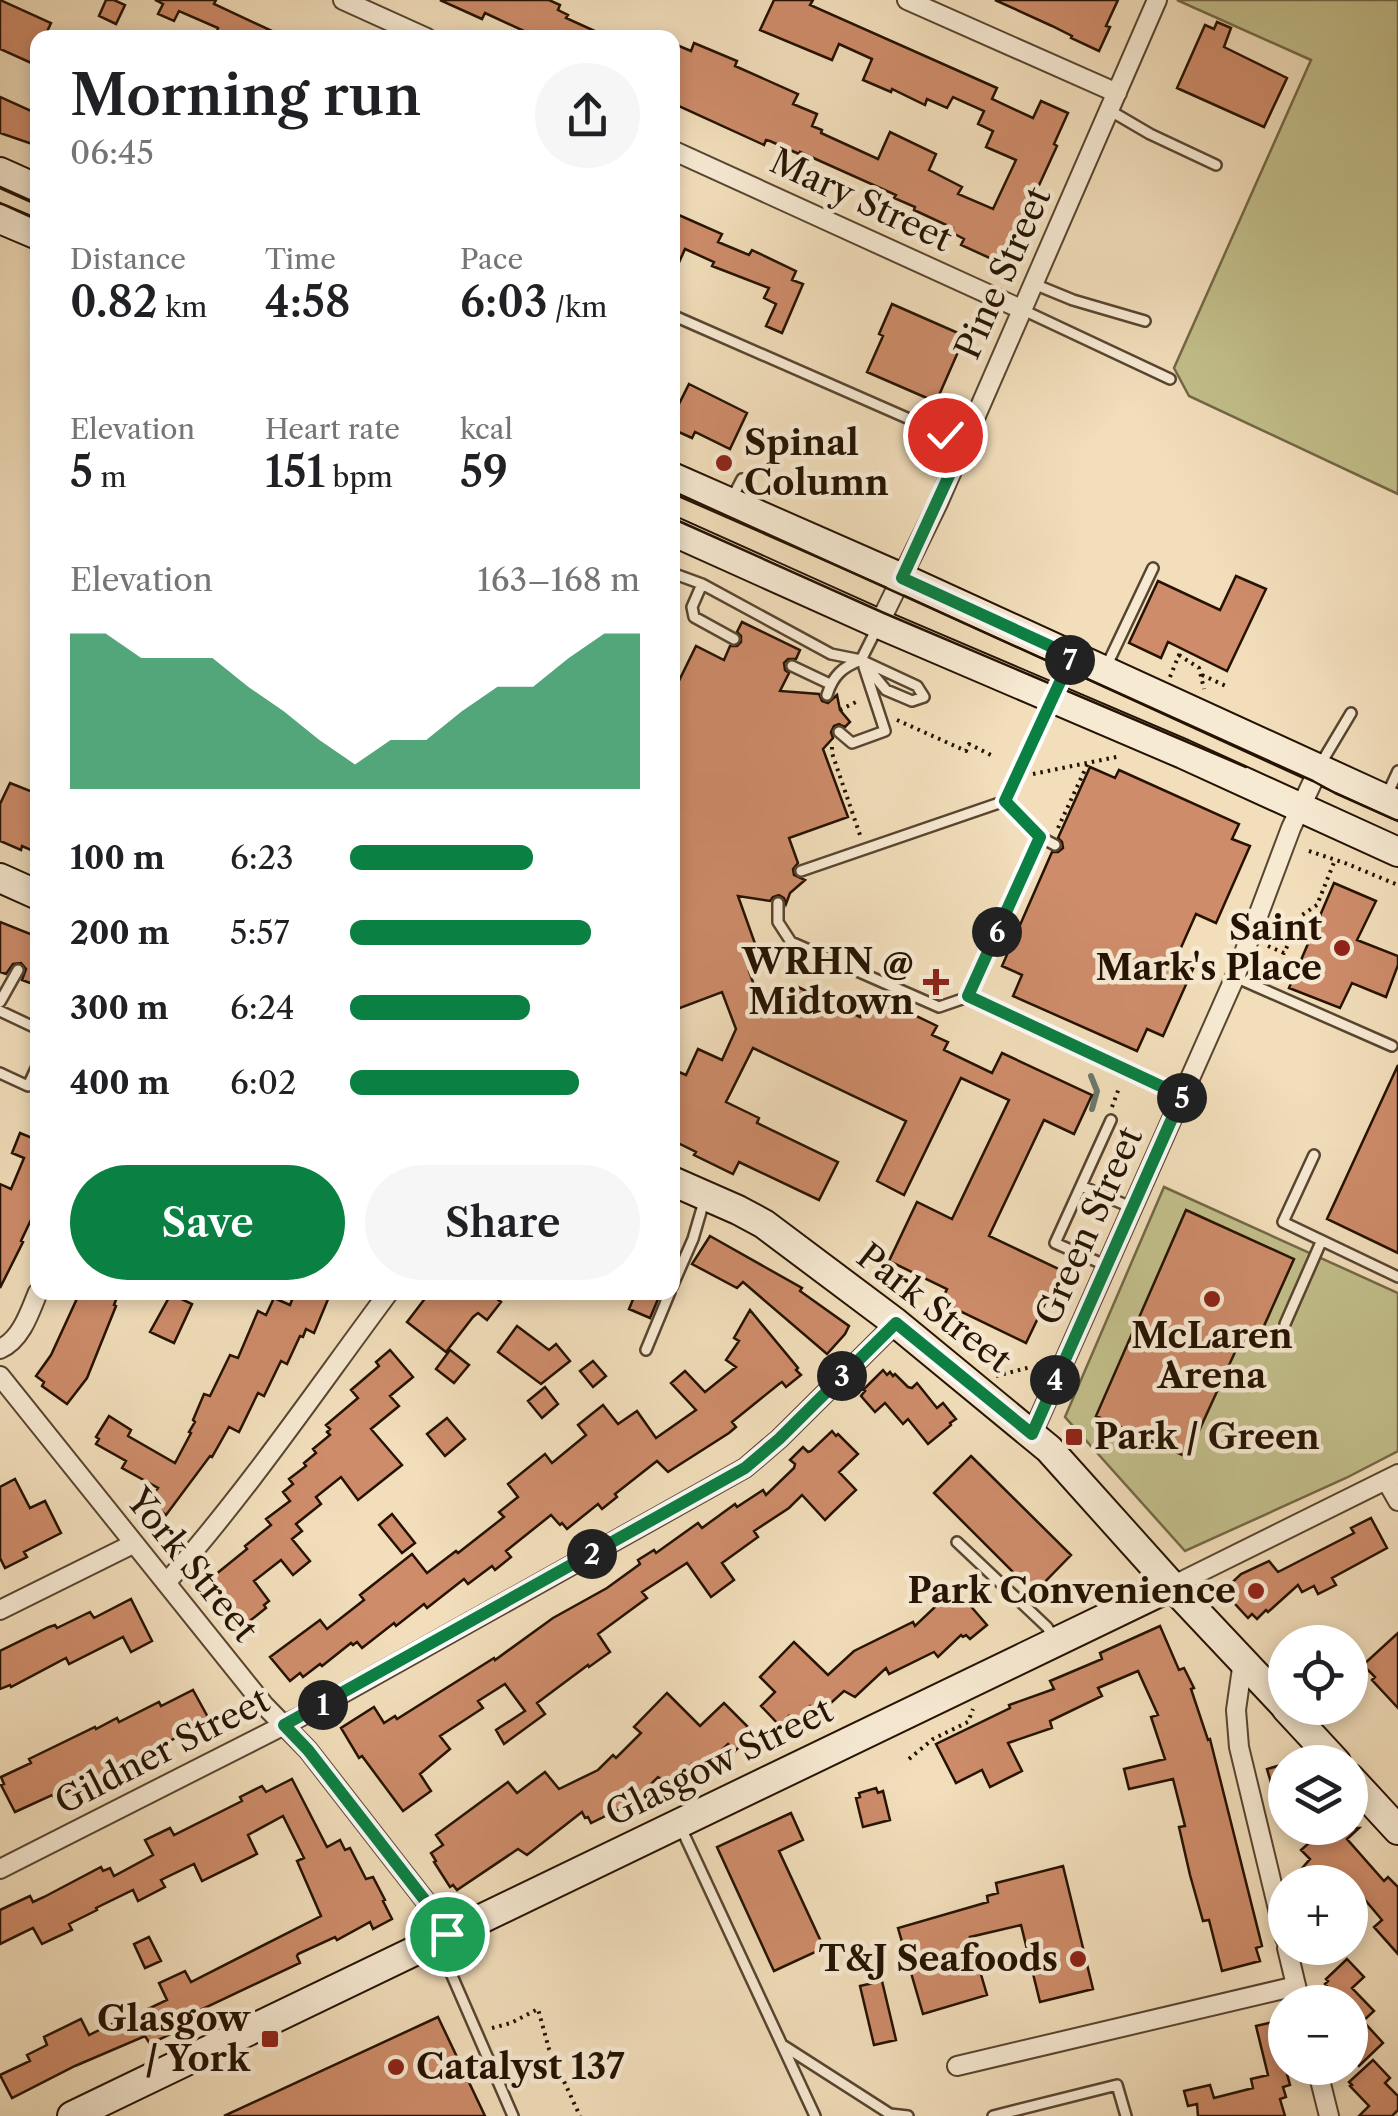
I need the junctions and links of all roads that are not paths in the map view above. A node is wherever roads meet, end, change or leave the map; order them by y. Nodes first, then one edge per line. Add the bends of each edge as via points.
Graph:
1 (343, 0) edge
2 (908, 0) edge
3 (1157, 0) edge
4 (409, 30) edge
5 (1113, 101) junction
6 (680, 154) edge
7 (1216, 165) dead end
8 (0, 172) edge
9 (30, 185) edge
10 (1034, 284) junction
11 (1023, 310) junction
12 (680, 318) edge
13 (1145, 322) dead end
14 (1170, 379) dead end
15 (964, 443) junction
16 (680, 478) edge
17 (680, 534) edge
18 (1153, 568) dead end
19 (680, 576) edge
20 (902, 578) junction
21 (702, 584) junction
22 (879, 624) junction
23 (734, 639) dead end
24 (1072, 656) junction
25 (861, 660) junction
26 (792, 666) dead end
27 (1104, 670) junction
28 (1052, 699) junction
29 (1350, 713) dead end
30 (836, 735) road end
31 (1319, 768) junction
32 (1398, 771) edge
33 (1005, 801) junction
34 (1392, 802) edge
35 (1300, 808) junction
36 (1040, 837) junction
37 (1055, 846) dead end
38 (1398, 852) edge
39 (802, 871) dead end
40 (0, 878) edge
41 (30, 891) edge
42 (778, 903) dead end
43 (18, 970) dead end
44 (1235, 977) junction
45 (968, 996) junction
46 (0, 1002) edge
47 (0, 1011) edge
48 (30, 1025) edge
49 (1392, 1046) dead end
50 (0, 1073) edge
51 (30, 1087) edge
52 (1182, 1096) junction
53 (1110, 1120) dead end
54 (1314, 1155) dead end
55 (680, 1184) edge
56 (1081, 1186) junction
57 (705, 1195) junction
58 (1133, 1208) junction
59 (1321, 1242) junction
60 (1107, 1266) junction
61 (680, 1271) edge
62 (1398, 1277) edge
63 (34, 1300) edge
64 (382, 1300) edge
65 (668, 1300) edge
66 (896, 1323) junction
67 (1285, 1324) dead end
68 (0, 1349) edge
69 (646, 1350) dead end
70 (0, 1376) edge
71 (1032, 1434) junction
72 (1392, 1477) edge
73 (1398, 1501) edge
74 (958, 1542) dead end
75 (134, 1544) junction
76 (166, 1583) junction
77 (1172, 1586) junction
78 (0, 1610) edge
79 (1056, 1642) junction
80 (1243, 1661) junction
81 (1268, 1688) edge
82 (284, 1725) junction
83 (1302, 1725) edge
84 (1321, 1745) edge
85 (1368, 1798) edge
86 (679, 1823) junction
87 (1398, 1830) edge
88 (1268, 1866) edge
89 (0, 1869) edge
90 (447, 1934) junction
91 (1268, 2000) edge
92 (782, 2044) junction
93 (957, 2066) dead end
94 (1321, 2085) edge
95 (72, 2116) edge
96 (513, 2116) edge
97 (815, 2116) edge
98 (908, 2116) edge
99 (993, 2116) edge
100 (1126, 2116) edge
101 (1329, 2116) edge

1 - 4 street
2 - 5 street
3 - 5 street, Pine Street
5 - 7 lane via 1168,142
5 - 10 street, Pine Street
6 - 11 street, Mary Street
8 - 9 street
10 - 11 street, Pine Street
10 - 13 lane
11 - 14 lane
11 - 15 street, Pine Street
12 - 15 lane
15 - 20 street, Pine Street
16 - 20 street via 736,491
17 - 22 street
18 - 27 lane
19 - 21 lane
20 - 22 street, Pine Street
20 - 24 street
21 - 23 lane via 694,617
21 - 25 lane via 831,654
22 - 25 lane
22 - 28 street
24 - 27 street
24 - 28 lane
25 - 25 lane via 886,690 912,702 924,697 916,686
25 - 26 lane via 842,667 829,689
25 - 30 lane via 885,731 852,743
27 - 31 street
28 - 33 lane
28 - 35 street
29 - 31 lane
31 - 34 street
31 - 35 street, Green Street
32 - 34 lane
33 - 36 lane
33 - 39 lane
35 - 38 street
35 - 44 street, Green Street
36 - 37 lane
36 - 45 lane
40 - 41 street
42 - 45 lane via 778,922 791,942 939,1006
43 - 46 lane
44 - 49 lane
44 - 52 street, Green Street
45 - 52 lane
47 - 48 lane
50 - 51 lane
52 - 58 street, Green Street
53 - 56 lane
54 - 59 lane via 1283,1222
55 - 57 street, Park Street
56 - 58 lane
56 - 60 lane via 1055,1243
57 - 61 lane
57 - 66 street, Park Street via 764,1224
58 - 60 street, Green Street
59 - 62 lane
59 - 67 lane
60 - 71 street, Green Street
63 - 68 street via 18,1334
64 - 76 street
65 - 69 lane
66 - 71 street, Park Street
66 - 82 street, Gildner Street via 745,1468
70 - 75 street, York Street
71 - 77 street, Park Street
72 - 73 street
72 - 77 street, Glasgow Street
74 - 79 lane
75 - 76 street, York Street
75 - 78 street
76 - 82 street, York Street
77 - 79 street, Glasgow Street
77 - 80 street, Park Street
79 - 86 street, Glasgow Street
80 - 81 street, Park Street
80 - 88 street via 1236,1710 1240,1747
82 - 89 street, Gildner Street
82 - 90 street, York Street
83 - 84 street, Park Street
85 - 87 street
86 - 90 street, Glasgow Street
86 - 92 lane
90 - 95 street, Glasgow Street
90 - 96 lane via 450,1971
91 - 93 street
92 - 97 lane
92 - 98 lane via 890,2114
94 - 101 street
99 - 100 lane via 1116,2085

